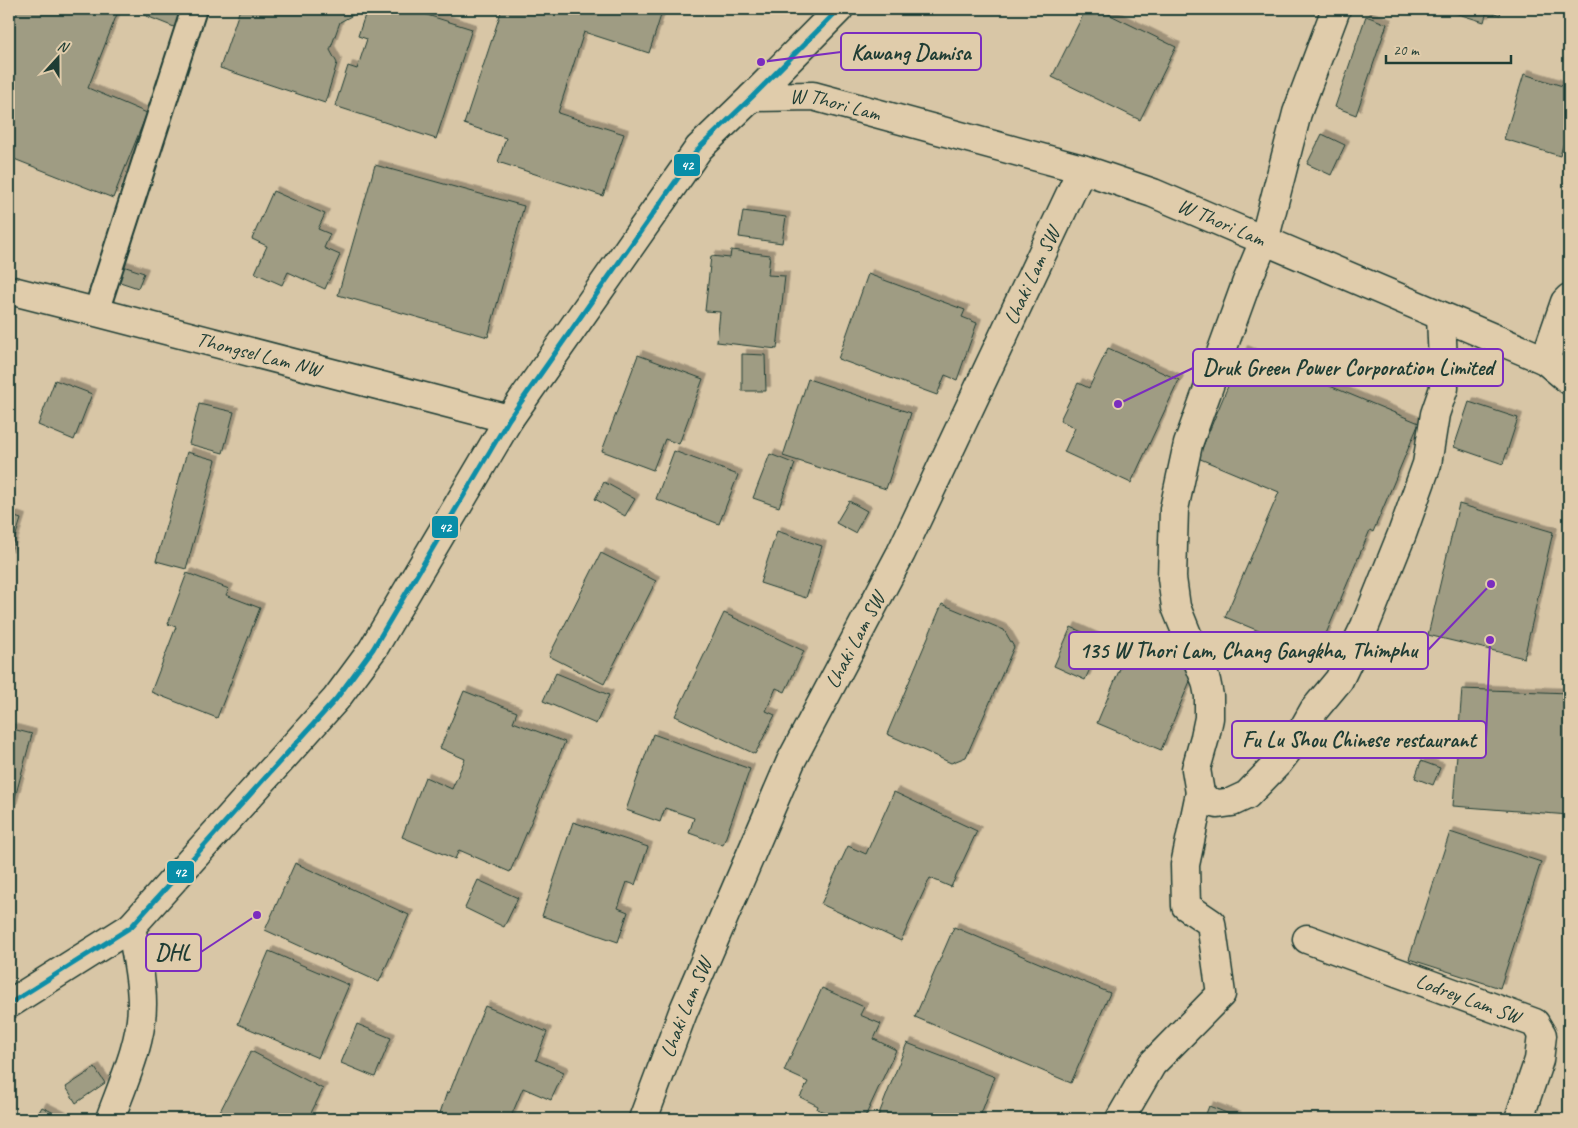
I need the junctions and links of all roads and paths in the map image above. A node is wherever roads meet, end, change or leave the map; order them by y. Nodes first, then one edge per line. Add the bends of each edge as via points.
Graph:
1 (194, 9) edge
2 (839, 9) edge
3 (1336, 9) edge
4 (752, 97) junction
5 (1082, 169) junction
6 (1264, 241) junction
7 (9, 290) edge
8 (1569, 298) edge
9 (96, 312) junction
10 (1441, 316) junction
11 (1545, 360) junction
12 (1569, 380) edge
13 (509, 419) junction
14 (1200, 793) junction
15 (131, 927) junction
16 (1307, 940) dead end
17 (9, 1004) edge
18 (110, 1119) edge
19 (643, 1119) edge
20 (1120, 1119) edge
21 (1519, 1119) edge

1 - 9 lane
2 - 4 street
3 - 6 street via 1297,114
4 - 5 street, W Thori Lam via 813,96
4 - 13 street via 699,148
5 - 6 street, W Thori Lam via 1153,193
5 - 19 street, Lhaki Lam SW via 901,553 791,761 683,1012
6 - 10 street, W Thori Lam
6 - 14 street via 1188,444 1174,510 1172,578 1176,607 1209,696 1209,718 1196,769
7 - 9 street, Thongsel Lam NW
8 - 11 street
9 - 13 street, Thongsel Lam NW
10 - 11 street, W Thori Lam
10 - 14 street via 1444,388 1435,414 1427,464 1369,617 1339,680 1278,763 1247,795 1218,804 1207,801
11 - 12 street, W Thori Lam
13 - 15 street via 373,648 336,699
14 - 20 street via 1185,865 1186,906 1211,924 1221,994 1152,1064
15 - 17 street
15 - 18 street via 142,1004 137,1044
16 - 21 street, Lodrey Lam SW via 1535,1023 1542,1035 1539,1060

